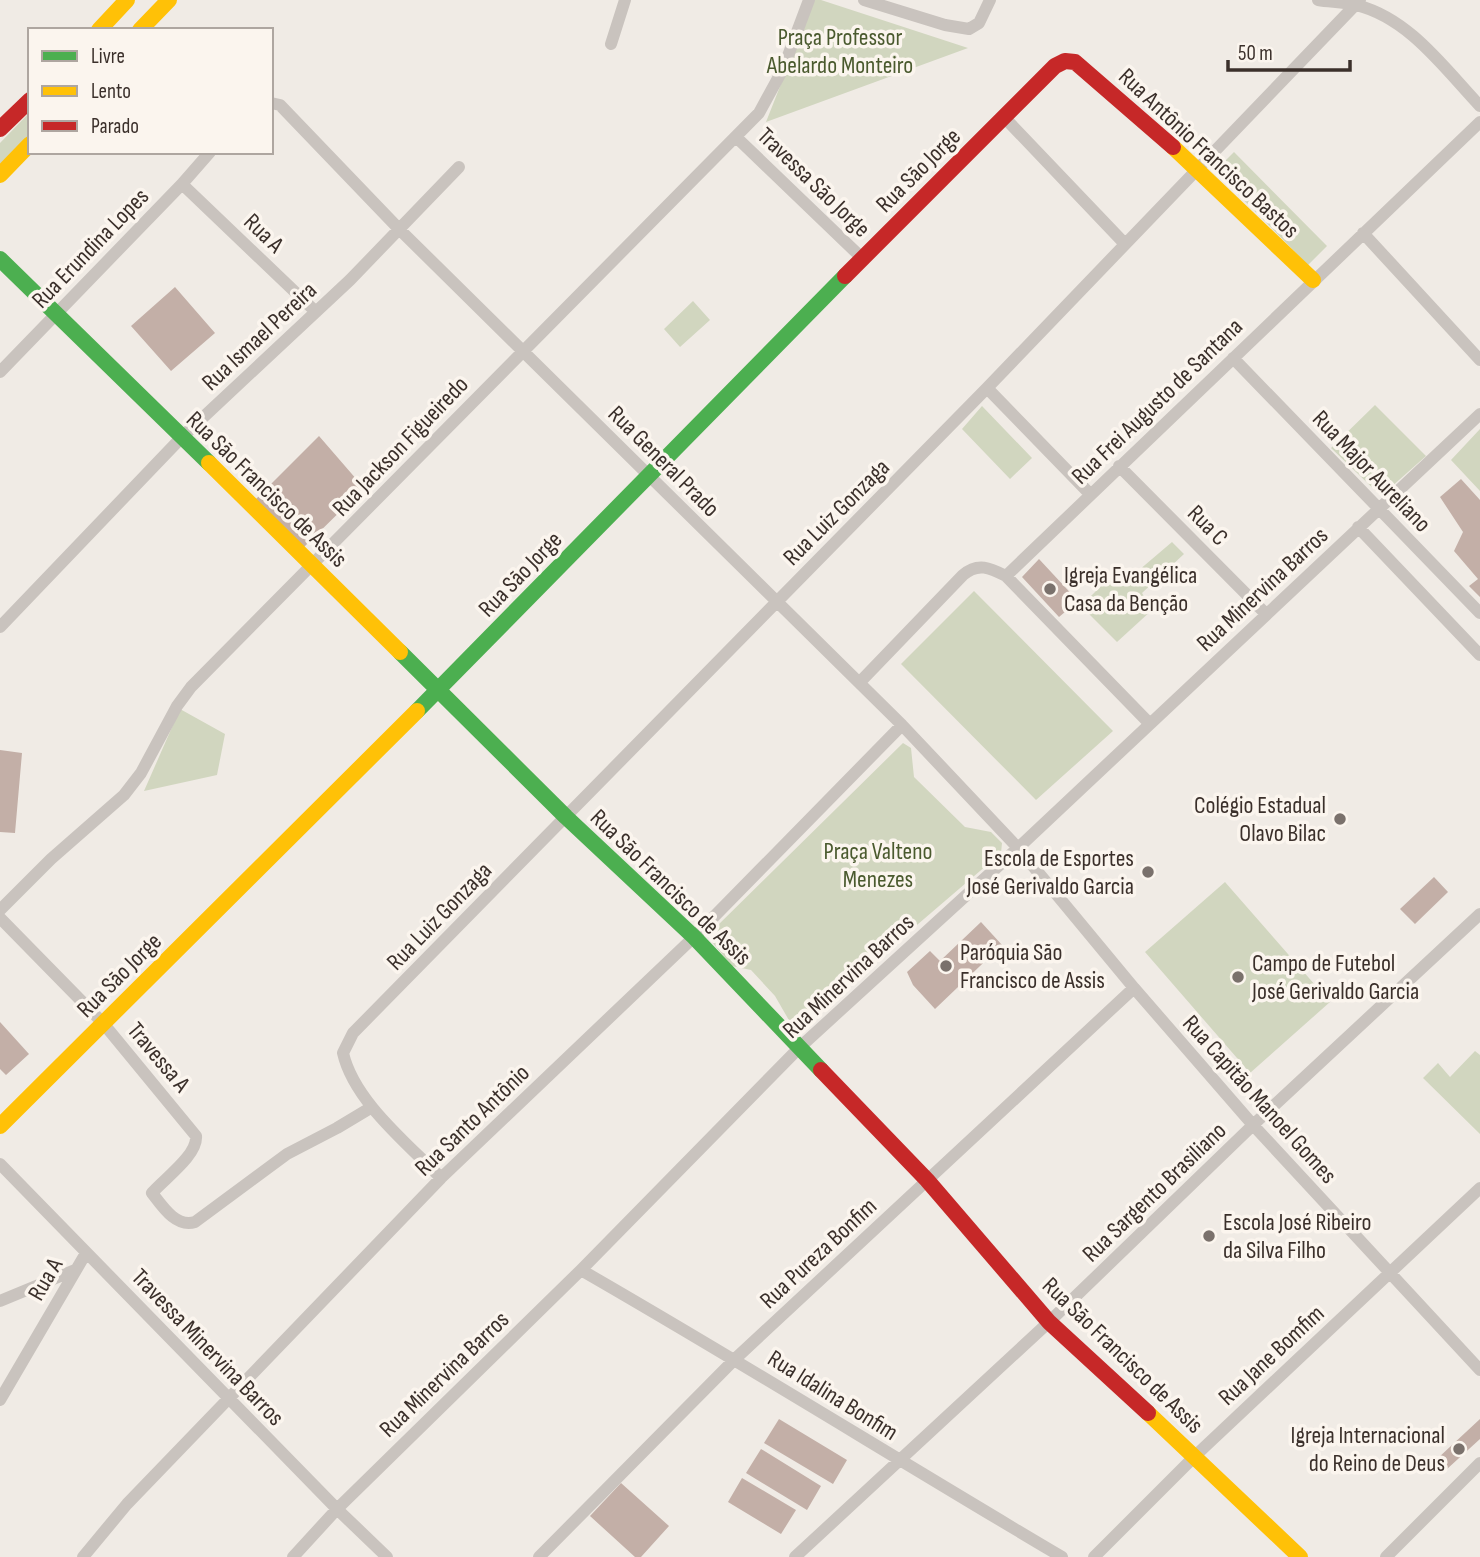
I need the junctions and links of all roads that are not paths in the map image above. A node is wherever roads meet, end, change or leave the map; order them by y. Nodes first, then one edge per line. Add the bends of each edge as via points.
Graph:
1 (127, 0) edge
2 (169, 0) edge
3 (625, 0) edge
4 (809, 0) edge
5 (864, 0) edge
6 (990, 0) edge
7 (1318, 0) edge
8 (1358, 2) edge
9 (101, 28) edge
10 (142, 28) edge
11 (611, 44) dead end
12 (1074, 62) joint
13 (28, 102) edge
14 (276, 104) edge
15 (1480, 106) edge
16 (1003, 116) junction
17 (1480, 122) edge
18 (0, 129) edge
19 (736, 136) junction
20 (28, 146) edge
21 (208, 154) edge
22 (459, 167) dead end
23 (1198, 169) junction
24 (0, 175) edge
25 (182, 184) junction
26 (399, 229) junction
27 (1363, 233) junction
28 (1125, 244) junction
29 (862, 258) junction
30 (0, 259) edge
31 (1312, 280) junction
32 (316, 312) junction
33 (55, 314) junction
34 (523, 351) junction
35 (1233, 358) junction
36 (1480, 360) edge
37 (0, 372) edge
38 (987, 388) junction
39 (1480, 414) edge
40 (181, 438) junction
41 (1119, 466) junction
42 (648, 475) junction
43 (1090, 494) junction
44 (1379, 509) junction
45 (1358, 527) junction
46 (313, 565) junction
47 (1006, 576) junction
48 (777, 601) junction
49 (1480, 613) edge
50 (1266, 614) junction
51 (0, 627) edge
52 (1480, 654) edge
53 (860, 682) junction
54 (438, 690) junction
55 (1150, 724) junction
56 (902, 725) junction
57 (566, 817) junction
58 (1018, 848) junction
59 (0, 910) edge
60 (1479, 916) edge
61 (0, 918) edge
62 (694, 937) junction
63 (1134, 988) junction
64 (103, 1023) junction
65 (799, 1048) junction
66 (372, 1107) junction
67 (1253, 1125) junction
68 (0, 1126) edge
69 (0, 1164) edge
70 (441, 1178) junction
71 (927, 1180) junction
72 (1480, 1188) edge
73 (86, 1253) junction
74 (75, 1270) junction
75 (580, 1270) junction
76 (1390, 1271) junction
77 (0, 1301) edge
78 (1049, 1322) junction
79 (735, 1359) junction
80 (1480, 1370) edge
81 (228, 1398) junction
82 (0, 1401) edge
83 (1195, 1456) junction
84 (898, 1460) junction
85 (1480, 1463) edge
86 (337, 1509) junction
87 (83, 1557) edge
88 (293, 1557) edge
89 (387, 1557) edge
90 (539, 1557) edge
91 (795, 1557) edge
92 (1062, 1557) edge
93 (1094, 1557) edge
94 (1300, 1557) edge
95 (1386, 1557) edge

1 - 9 street
2 - 10 street
3 - 11 street
4 - 19 street, Rua Jackson Figueiredo via 783,69 759,113
5 - 6 street via 969,29 979,23
7 - 8 street
8 - 15 street via 1414,36
8 - 23 street, Rua Luiz Gonzaga
12 - 16 street, Rua São Jorge via 1055,66
12 - 23 street, Rua Antônio Francisco Bastos
13 - 18 street
14 - 26 street, Rua General Prado
16 - 28 street
16 - 29 street, Rua São Jorge
17 - 27 street, Rua Frei Augusto de Santana
19 - 29 street, Travessa São Jorge
19 - 34 street, Rua Jackson Figueiredo
20 - 24 street
21 - 25 street, Rua Erundina Lopes
22 - 26 street, Rua Ismael Pereira
23 - 28 street, Rua Luiz Gonzaga
23 - 31 street, Rua Antônio Francisco Bastos
25 - 32 street, Rua A
25 - 33 street, Rua Erundina Lopes
26 - 32 street, Rua Ismael Pereira
26 - 34 street, Rua General Prado
27 - 31 street, Rua Frei Augusto de Santana
27 - 36 street
28 - 38 street, Rua Luiz Gonzaga
29 - 42 street, Rua São Jorge
30 - 33 street, Rua São Francisco de Assis
31 - 35 street, Rua Frei Augusto de Santana
32 - 40 street, Rua Ismael Pereira
33 - 37 street, Rua Erundina Lopes
33 - 40 street, Rua São Francisco de Assis
34 - 42 street, Rua General Prado
34 - 46 street, Rua Jackson Figueiredo
35 - 41 street, Rua Frei Augusto de Santana
35 - 44 street, Rua Major Aureliano
38 - 43 street
38 - 48 street, Rua Luiz Gonzaga
39 - 44 street, Rua Minervina Barros
40 - 46 street, Rua São Francisco de Assis
40 - 51 street, Rua Ismael Pereira
41 - 43 street, Rua Frei Augusto de Santana
41 - 50 street, Rua C
42 - 48 street, Rua General Prado
42 - 54 street, Rua São Jorge
43 - 47 street, Rua Frei Augusto de Santana
44 - 45 street, Rua Minervina Barros
44 - 49 street, Rua Major Aureliano
45 - 50 street, Rua Minervina Barros
45 - 52 street, Rua Major Aureliano
46 - 54 street, Rua São Francisco de Assis
46 - 59 street, Rua Jackson Figueiredo via 191,687 124,795
47 - 53 street via 989,568 970,569
47 - 55 street
48 - 53 street, Rua General Prado
48 - 57 street, Rua Luiz Gonzaga
50 - 55 street, Rua Minervina Barros
53 - 56 street, Rua General Prado
54 - 57 street, Rua São Francisco de Assis
54 - 64 street, Rua São Jorge
55 - 58 street, Rua Minervina Barros
56 - 58 street, Rua General Prado
56 - 62 street, Rua Santo Antônio
57 - 62 street, Rua São Francisco de Assis
57 - 66 street, Rua Luiz Gonzaga via 353,1033 343,1053
58 - 63 street, Rua Capitão Manoel Gomes
58 - 65 street, Rua Minervina Barros
60 - 67 street, Rua Sargento Brasiliano
61 - 64 street, Travessa A
62 - 65 street, Rua São Francisco de Assis
62 - 70 street, Rua Santo Antônio
63 - 67 street, Rua Capitão Manoel Gomes
63 - 71 street, Rua Pureza Bonfim
64 - 66 street, Travessa A via 196,1136 191,1153 152,1193 173,1217 189,1224 287,1154
64 - 68 street, Rua São Jorge
65 - 71 street, Rua São Francisco de Assis
65 - 75 street, Rua Minervina Barros
66 - 70 street
67 - 76 street, Rua Capitão Manoel Gomes
67 - 78 street, Rua Sargento Brasiliano
69 - 73 street, Travessa Minervina Barros
70 - 81 street, Rua Santo Antônio
71 - 78 street, Rua São Francisco de Assis
71 - 79 street, Rua Pureza Bonfim
72 - 76 street, Rua Jane Bomfim
73 - 74 street, Rua A
73 - 81 street, Travessa Minervina Barros
74 - 77 street
74 - 82 street, Rua A
75 - 79 street, Rua Idalina Bonfim
75 - 86 street, Rua Minervina Barros
76 - 80 street, Rua Capitão Manoel Gomes
76 - 83 street, Rua Jane Bomfim
78 - 83 street, Rua São Francisco de Assis
78 - 84 street, Rua Sargento Brasiliano
79 - 84 street, Rua Idalina Bonfim
79 - 90 street, Rua Pureza Bonfim
81 - 86 street, Travessa Minervina Barros
81 - 87 street, Rua Santo Antônio
83 - 93 street, Rua Jane Bomfim
83 - 94 street, Rua São Francisco de Assis
84 - 91 street, Rua Sargento Brasiliano
84 - 92 street, Rua Idalina Bonfim
85 - 95 street
86 - 88 street, Rua Minervina Barros
86 - 89 street, Travessa Minervina Barros

